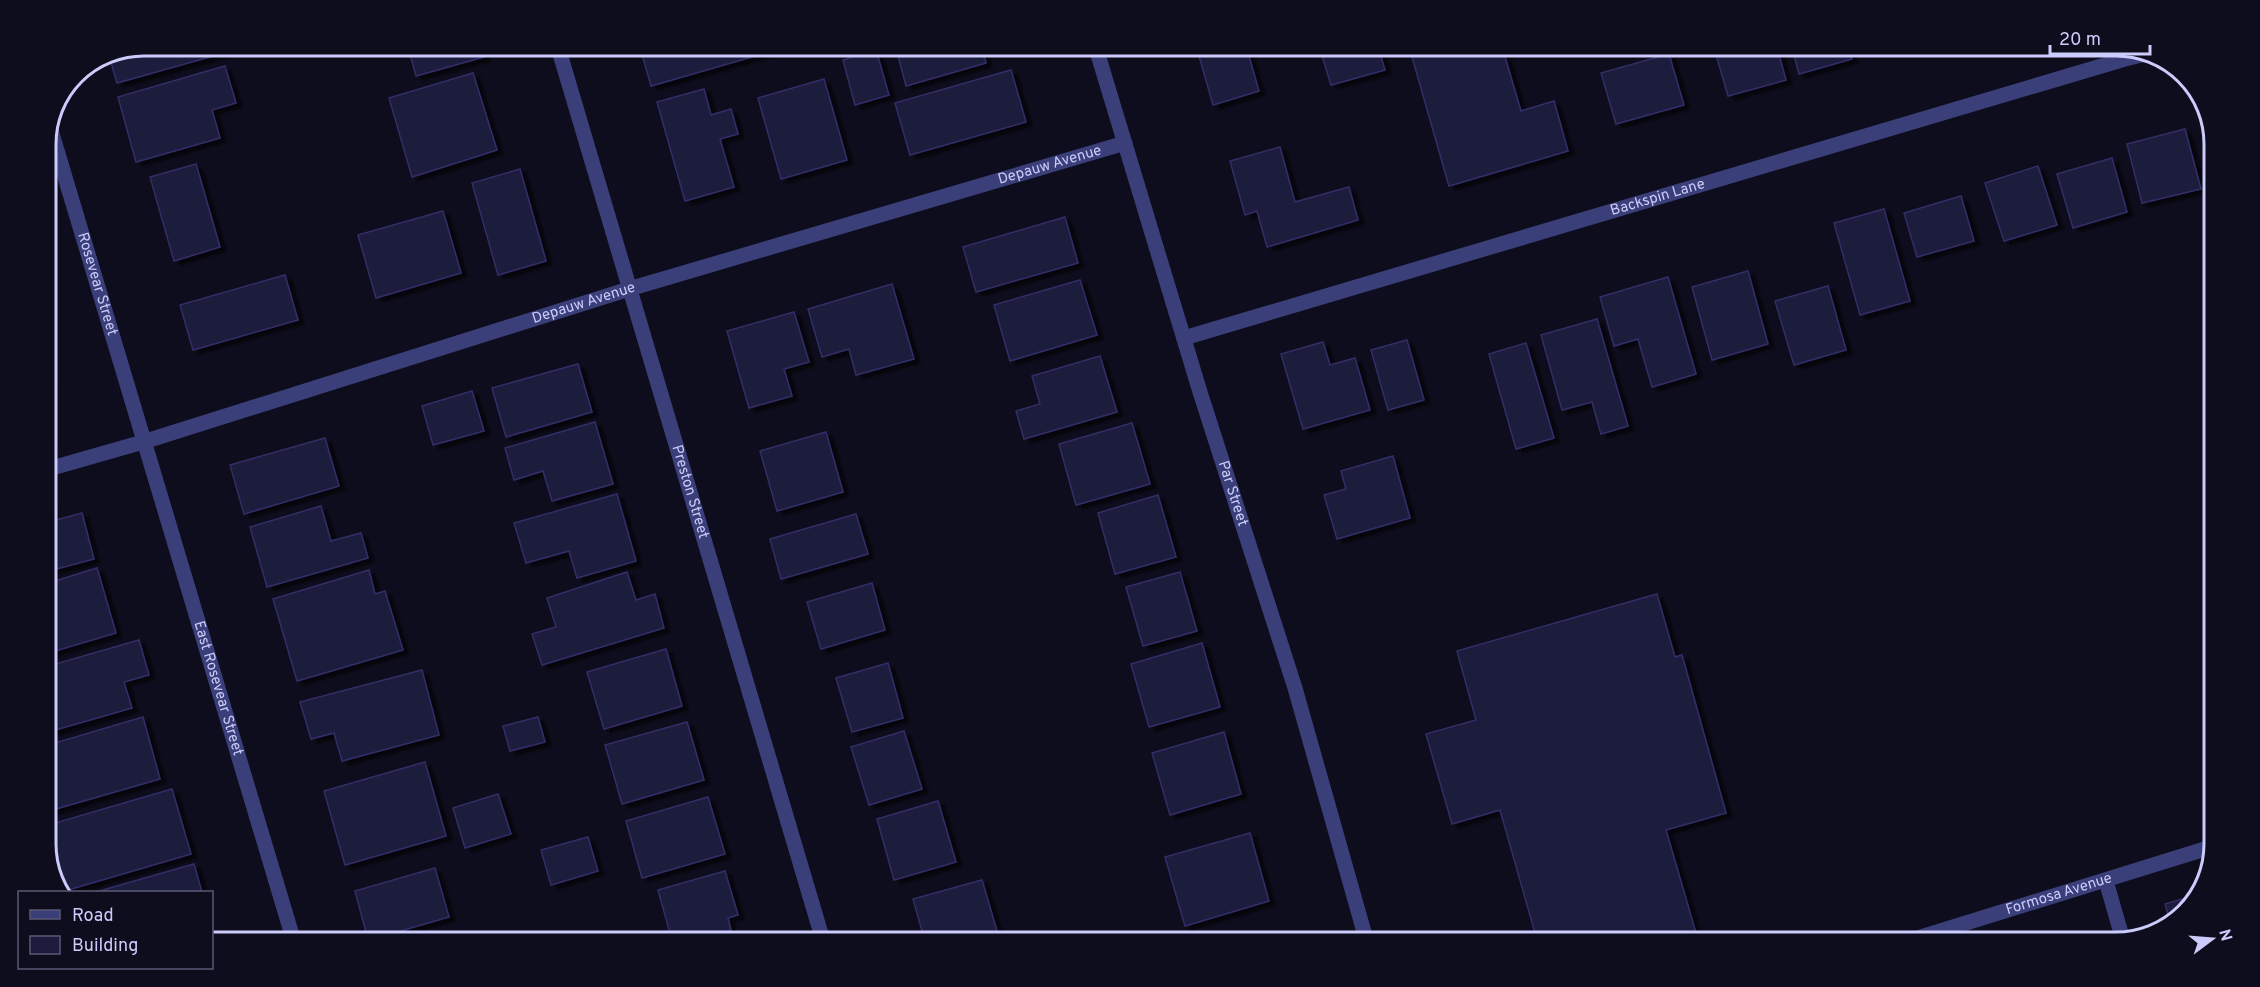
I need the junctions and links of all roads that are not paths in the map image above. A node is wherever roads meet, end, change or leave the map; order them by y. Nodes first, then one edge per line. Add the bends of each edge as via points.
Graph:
1 (561, 55) edge
2 (1098, 55) edge
3 (2122, 56) edge
4 (1125, 143) junction
5 (56, 147) edge
6 (629, 289) junction
7 (1184, 338) junction
8 (143, 442) junction
9 (56, 467) edge
10 (2204, 849) edge
11 (2106, 881) junction
12 (291, 932) edge
13 (821, 932) edge
14 (1364, 932) edge
15 (1938, 932) edge
16 (2121, 932) edge

1 - 6 street, Preston Street
2 - 4 street, Par Street
3 - 7 street, Backspin Lane
4 - 6 street, Depauw Avenue
4 - 7 street, Par Street
5 - 8 street, Rosevear Street
6 - 8 street, Depauw Avenue
6 - 13 street, Preston Street
7 - 14 street, Par Street via 1295,688
8 - 9 street, Depauw Avenue
8 - 12 street, East Rosevear Street
10 - 11 street, Formosa Avenue
11 - 15 street, Formosa Avenue
11 - 16 street

